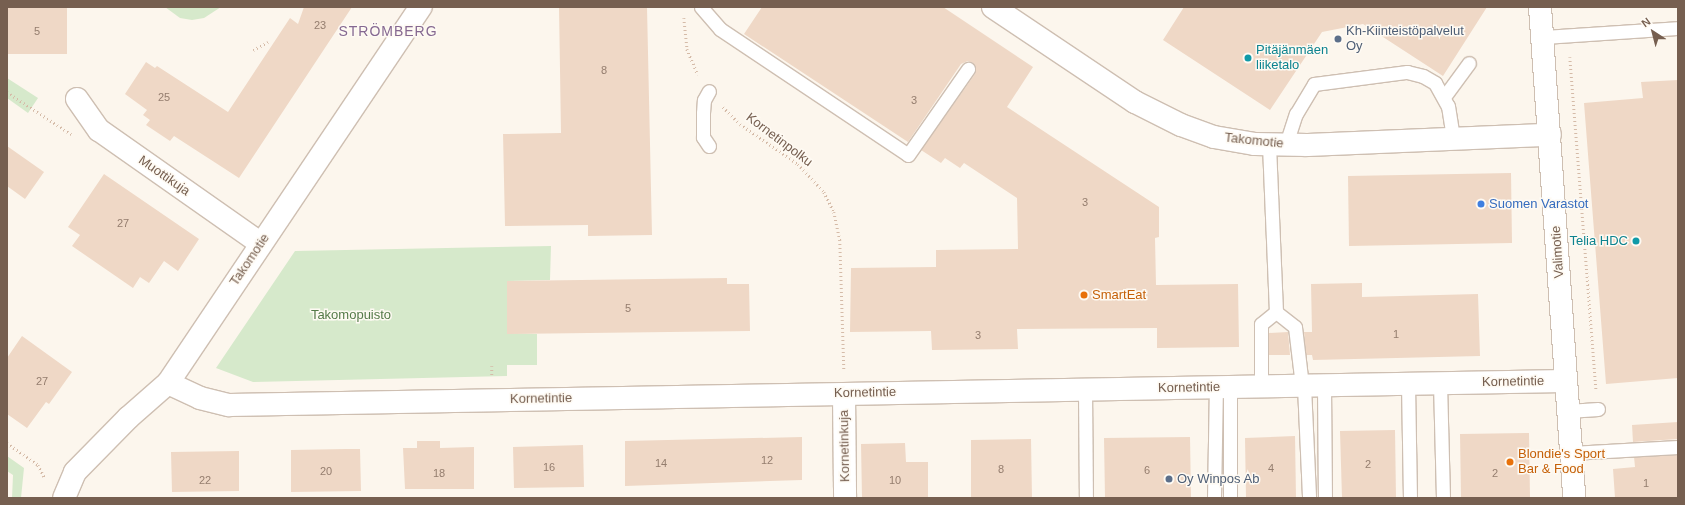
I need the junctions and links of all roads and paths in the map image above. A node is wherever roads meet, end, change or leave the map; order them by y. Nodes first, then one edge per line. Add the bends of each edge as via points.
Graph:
1 (421, 7) edge
2 (701, 7) edge
3 (993, 7) edge
4 (1540, 7) edge
5 (684, 14) dead end
6 (1678, 28) edge
7 (1568, 36) junction
8 (1543, 37) junction
9 (268, 42) dead end
10 (253, 50) dead end
11 (1469, 63) dead end
12 (968, 69) dead end
13 (709, 91) junction
14 (1444, 97) junction
15 (77, 99) dead end
16 (1550, 134) junction
17 (1453, 139) junction
18 (1277, 144) junction
19 (708, 146) dead end
20 (261, 244) junction
21 (1276, 312) junction
22 (1565, 381) junction
23 (168, 383) junction
24 (1440, 383) junction
25 (1408, 384) junction
26 (1310, 386) junction
27 (1223, 387) junction
28 (1261, 387) junction
29 (1085, 390) junction
30 (844, 394) junction
31 (1598, 409) joint
32 (1568, 411) junction
33 (7, 443) edge
34 (1678, 447) edge
35 (1570, 453) junction
36 (38, 465) dead end
37 (64, 498) edge
38 (845, 498) edge
39 (1086, 498) edge
40 (1214, 498) edge
41 (1230, 498) edge
42 (1309, 498) edge
43 (1325, 498) edge
44 (1410, 498) edge
45 (1443, 498) edge
46 (1574, 498) edge

1 - 20 street, Takomotie
2 - 12 lane via 720,29 908,155
3 - 18 street, Takomotie via 1135,102 1181,125 1214,136
4 - 8 street, Valimotie
5 - 13 path, Kornetinpolku via 687,49 698,77
6 - 7 lane
7 - 8 lane
7 - 31 path
8 - 16 street, Valimotie
9 - 10 path
11 - 14 lane
13 - 19 lane via 704,100 703,113 703,137
13 - 30 path, Kornetinpolku via 740,124 798,164 824,192 834,212 840,240
14 - 17 lane via 1448,106
14 - 18 lane via 1435,84 1423,76 1407,72 1314,84
15 - 20 street, Muottikuja via 99,130
16 - 17 street, Takomotie
16 - 22 street, Valimotie
17 - 18 street, Takomotie
18 - 21 lane
20 - 23 street, Takomotie
21 - 26 lane via 1295,327
21 - 28 lane via 1261,324
22 - 24 street, Kornetintie
22 - 32 street, Valimotie
23 - 30 street, Kornetintie via 200,398 229,405
23 - 37 street, Takomotie via 128,418 75,472
24 - 25 street, Kornetintie
24 - 45 lane
25 - 26 street, Kornetintie
25 - 44 lane
26 - 28 street, Kornetintie
26 - 42 lane
26 - 43 lane
27 - 28 street, Kornetintie
27 - 29 street, Kornetintie
27 - 40 lane
27 - 41 lane
29 - 30 street, Kornetintie
29 - 39 lane
30 - 38 street, Kornetinkuja
31 - 32 lane
32 - 35 street, Valimotie
33 - 36 path
34 - 35 lane
35 - 46 street, Valimotie

